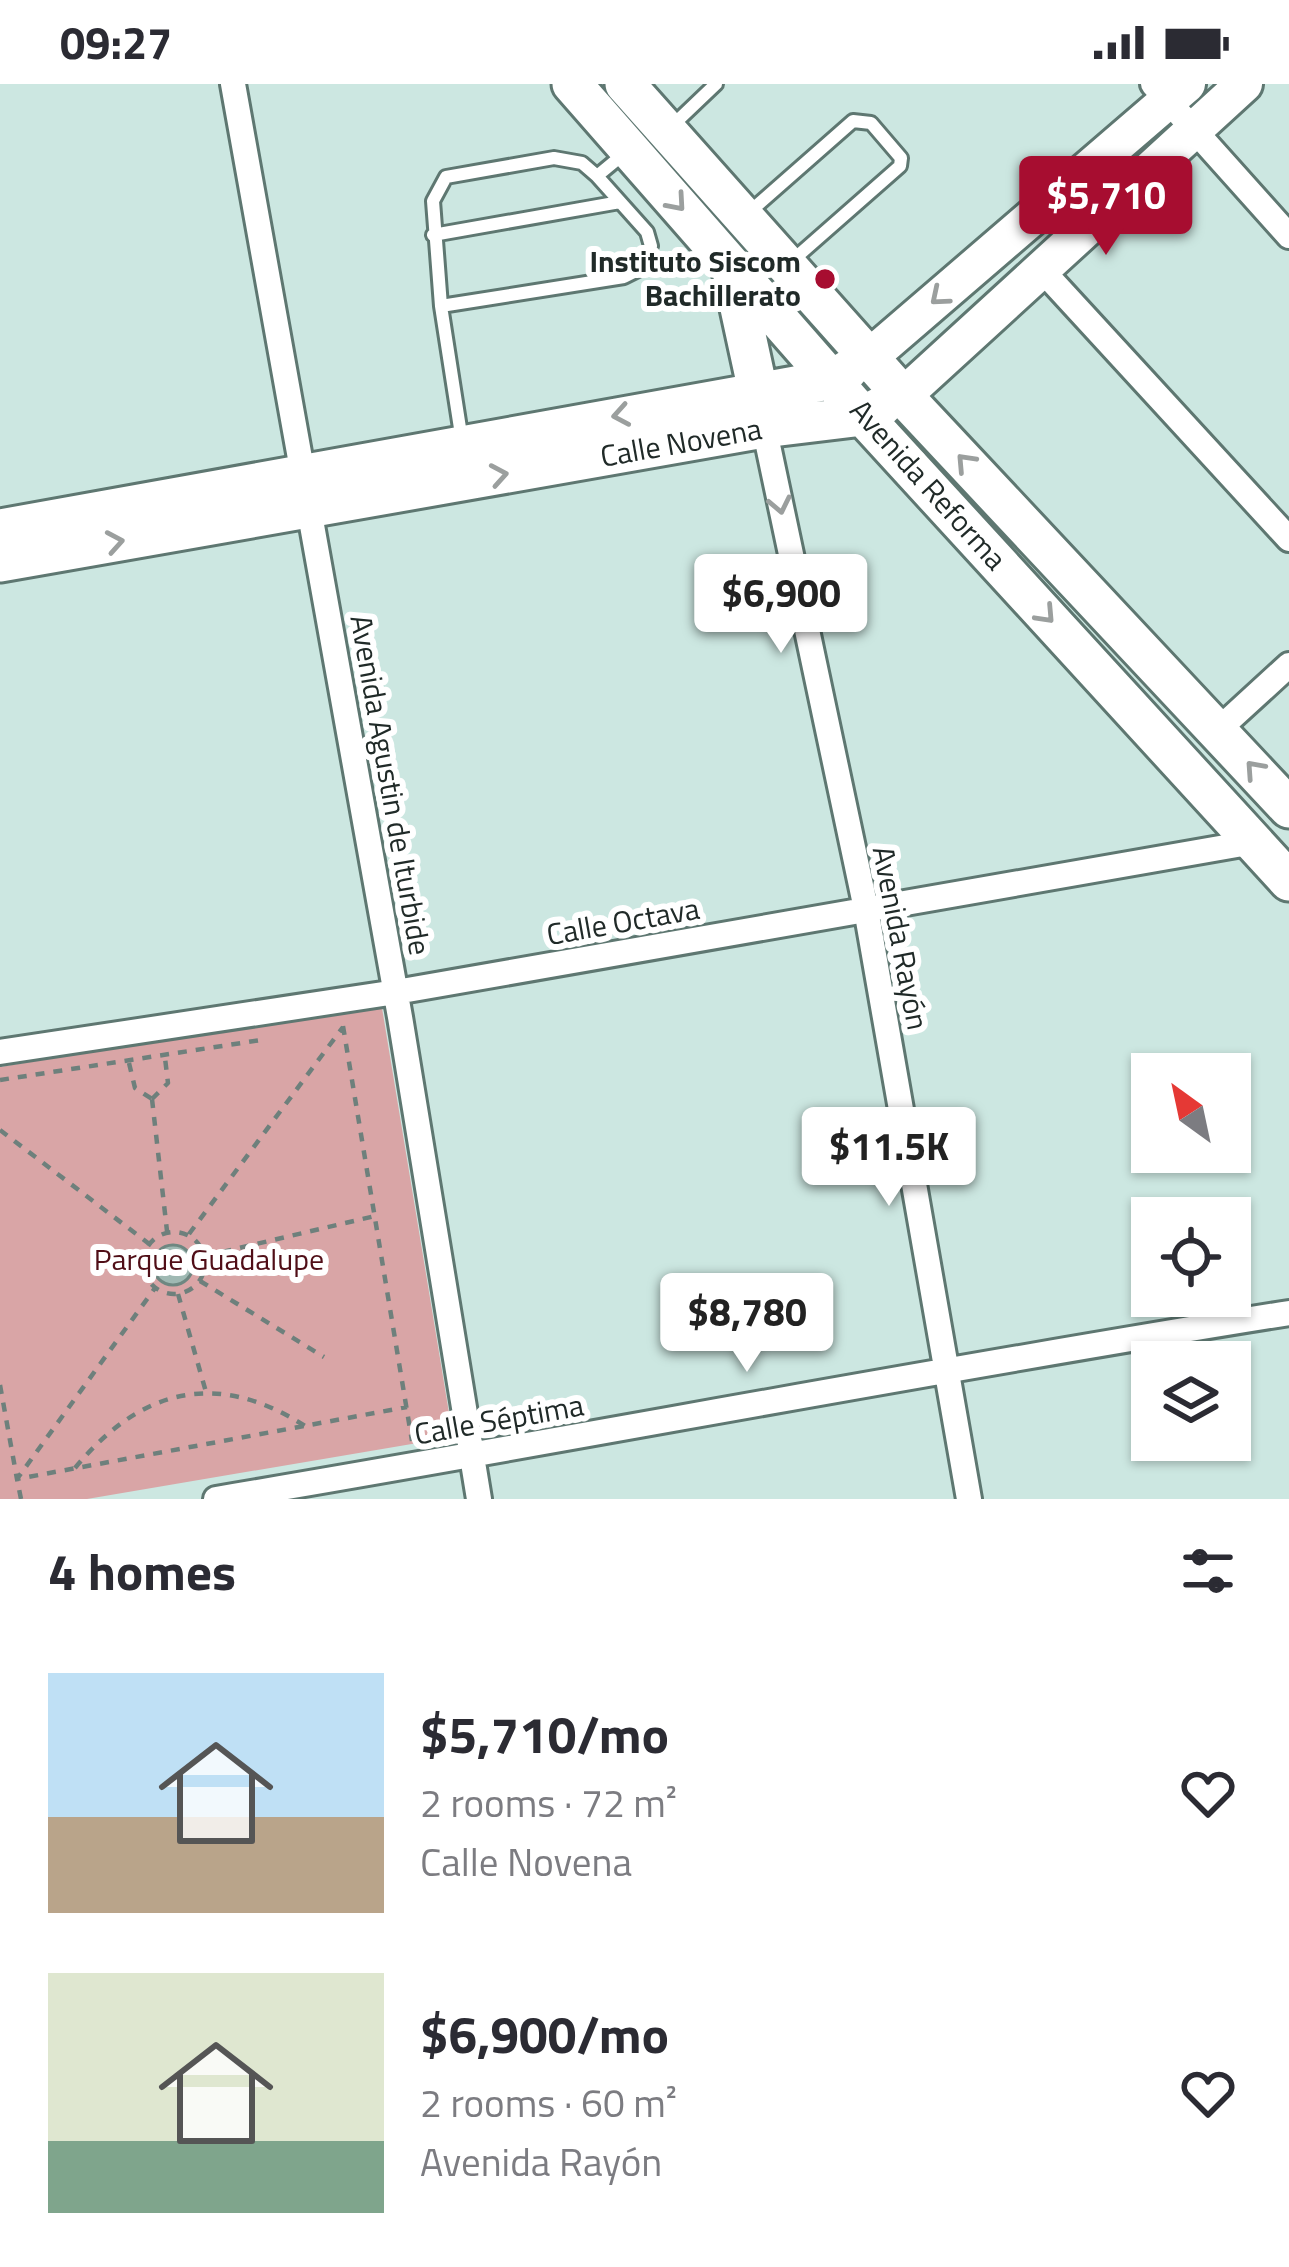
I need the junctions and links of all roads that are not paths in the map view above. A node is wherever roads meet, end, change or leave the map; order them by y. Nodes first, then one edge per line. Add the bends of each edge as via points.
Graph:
1 (232, 84) edge
2 (572, 84) edge
3 (716, 84) edge
4 (1244, 84) edge
5 (629, 85) edge
6 (1169, 90) edge
7 (668, 130) junction
8 (1194, 130) junction
9 (630, 149) junction
10 (597, 176) junction
11 (620, 202) junction
12 (745, 216) junction
13 (434, 235) junction
14 (1289, 236) edge
15 (788, 264) junction
16 (731, 266) junction
17 (1041, 268) junction
18 (441, 306) junction
19 (871, 356) junction
20 (834, 379) junction
21 (903, 396) junction
22 (761, 409) junction
23 (863, 416) junction
24 (462, 443) junction
25 (308, 491) junction
26 (0, 529) edge
27 (1289, 539) edge
28 (0, 562) edge
29 (1289, 665) edge
30 (1218, 730) junction
31 (1289, 808) edge
32 (1254, 842) junction
33 (1289, 881) edge
34 (866, 909) junction
35 (396, 992) junction
36 (0, 1052) edge
37 (1289, 1313) edge
38 (948, 1367) junction
39 (472, 1458) junction
40 (216, 1499) edge
41 (479, 1499) edge
42 (969, 1499) edge

1 - 25 street, Avenida Agustin de Iturbide
2 - 9 main road, Avenida Reforma
3 - 7 lane
4 - 8 street, Calle Novena
5 - 7 main road, Avenida Reforma
6 - 8 street
6 -> 19 street, Calle Novena
7 - 12 main road, Avenida Reforma
8 - 14 street
8 - 17 street, Calle Novena
9 - 10 lane
9 -> 16 main road, Avenida Reforma
10 - 11 lane
10 - 13 lane via 582,163 554,158 463,171 439,186
11 - 13 lane
11 - 18 lane via 651,246 638,270
12 - 15 main road, Avenida Reforma
12 - 15 lane via 853,121 871,123 900,166
13 - 18 lane
15 - 19 main road, Avenida Reforma
16 - 20 main road, Avenida Reforma
16 - 22 main road
17 - 21 street, Calle Novena
17 - 27 street
18 - 24 lane
19 - 20 main road, Calle Novena
19 - 21 main road, Avenida Reforma
20 - 22 main road, Calle Novena
20 - 23 main road, Avenida Reforma
21 - 23 main road, Calle Novena
30 -> 21 main road, Avenida Reforma
22 - 23 main road, Calle Novena
22 -> 24 main road, Calle Novena
25 -> 22 main road, Calle Novena
22 -> 34 street, Avenida Rayón
23 -> 32 main road, Avenida Reforma
24 - 25 main road, Calle Novena
25 - 26 main road, Calle Novena
28 -> 25 main road, Calle Novena
25 - 35 street, Avenida Agustin de Iturbide
29 - 30 street
31 -> 30 main road, Avenida Reforma
32 - 33 main road, Avenida Reforma
32 - 34 street, Calle Octava
34 - 35 street, Calle Octava
34 - 38 street, Avenida Rayón
35 - 36 street, Calle Octava
35 - 39 street, Avenida Agustin de Iturbide
37 - 38 street, Calle Séptima
38 - 39 street, Calle Séptima
38 - 42 street, Avenida Rayón
39 - 40 street, Calle Séptima
39 - 41 street, Avenida Agustin de Iturbide

